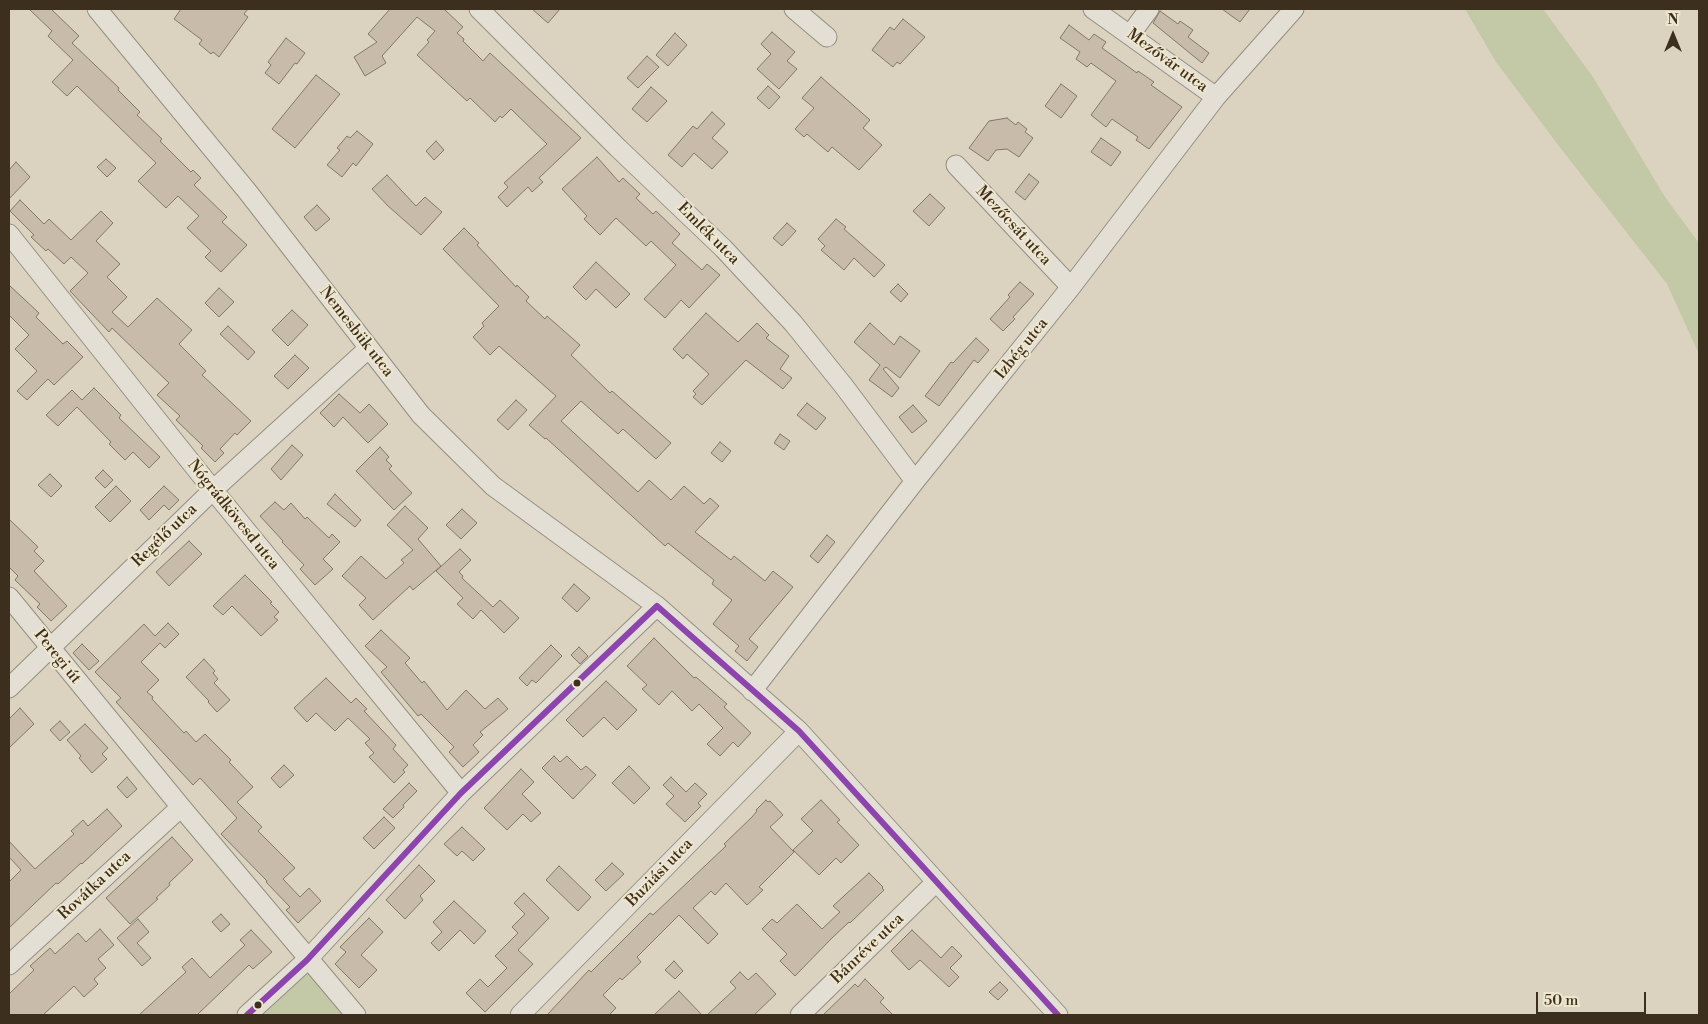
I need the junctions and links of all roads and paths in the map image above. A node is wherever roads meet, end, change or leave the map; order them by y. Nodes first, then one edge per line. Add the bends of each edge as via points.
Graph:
1 (97, 9) edge
2 (479, 9) edge
3 (794, 9) edge
4 (1093, 9) edge
5 (1149, 9) edge
6 (1294, 9) edge
7 (1130, 35) junction
8 (827, 36) dead end
9 (1216, 97) junction
10 (956, 165) dead end
11 (9, 234) edge
12 (1071, 288) junction
13 (369, 348) junction
14 (915, 481) junction
15 (213, 490) junction
16 (9, 597) edge
17 (657, 606) junction
18 (50, 648) junction
19 (9, 688) edge
20 (752, 690) junction
21 (799, 732) junction
22 (461, 793) junction
23 (180, 807) junction
24 (936, 882) junction
25 (307, 960) junction
26 (9, 965) edge
27 (247, 1015) edge
28 (356, 1015) edge
29 (520, 1015) edge
30 (800, 1015) edge
31 (1058, 1015) edge

1 - 13 street, Nemesbük utca via 247,191
2 - 14 street, Emlék utca via 723,248 793,324
3 - 8 street
4 - 7 street, Mezővár utca
5 - 7 street
6 - 9 street, Izbég utca
7 - 9 street, Mezővár utca
9 - 12 street, Izbég utca
10 - 12 street, Mezőcsát utca
11 - 15 street, Nógrádkövesd utca
12 - 14 street, Izbég utca
13 - 15 street, Regélő utca
13 - 17 street, Nemesbük utca via 421,415 493,486
14 - 20 street, Izbég utca
15 - 18 street, Regélő utca
15 - 22 street, Nógrádkövesd utca
16 - 18 street, Peregi út
17 - 20 street, Nemesbük utca
17 - 22 street
18 - 19 street, Regélő utca
18 - 23 street, Peregi út
20 - 21 street, Nemesbük utca
21 - 24 street, Nemesbük utca
21 - 29 street, Buziási utca
22 - 25 street
23 - 25 street, Peregi út
23 - 26 street, Rovátka utca
24 - 30 street, Bánréve utca
24 - 31 street, Nemesbük utca
25 - 27 street
25 - 28 street, Peregi út

